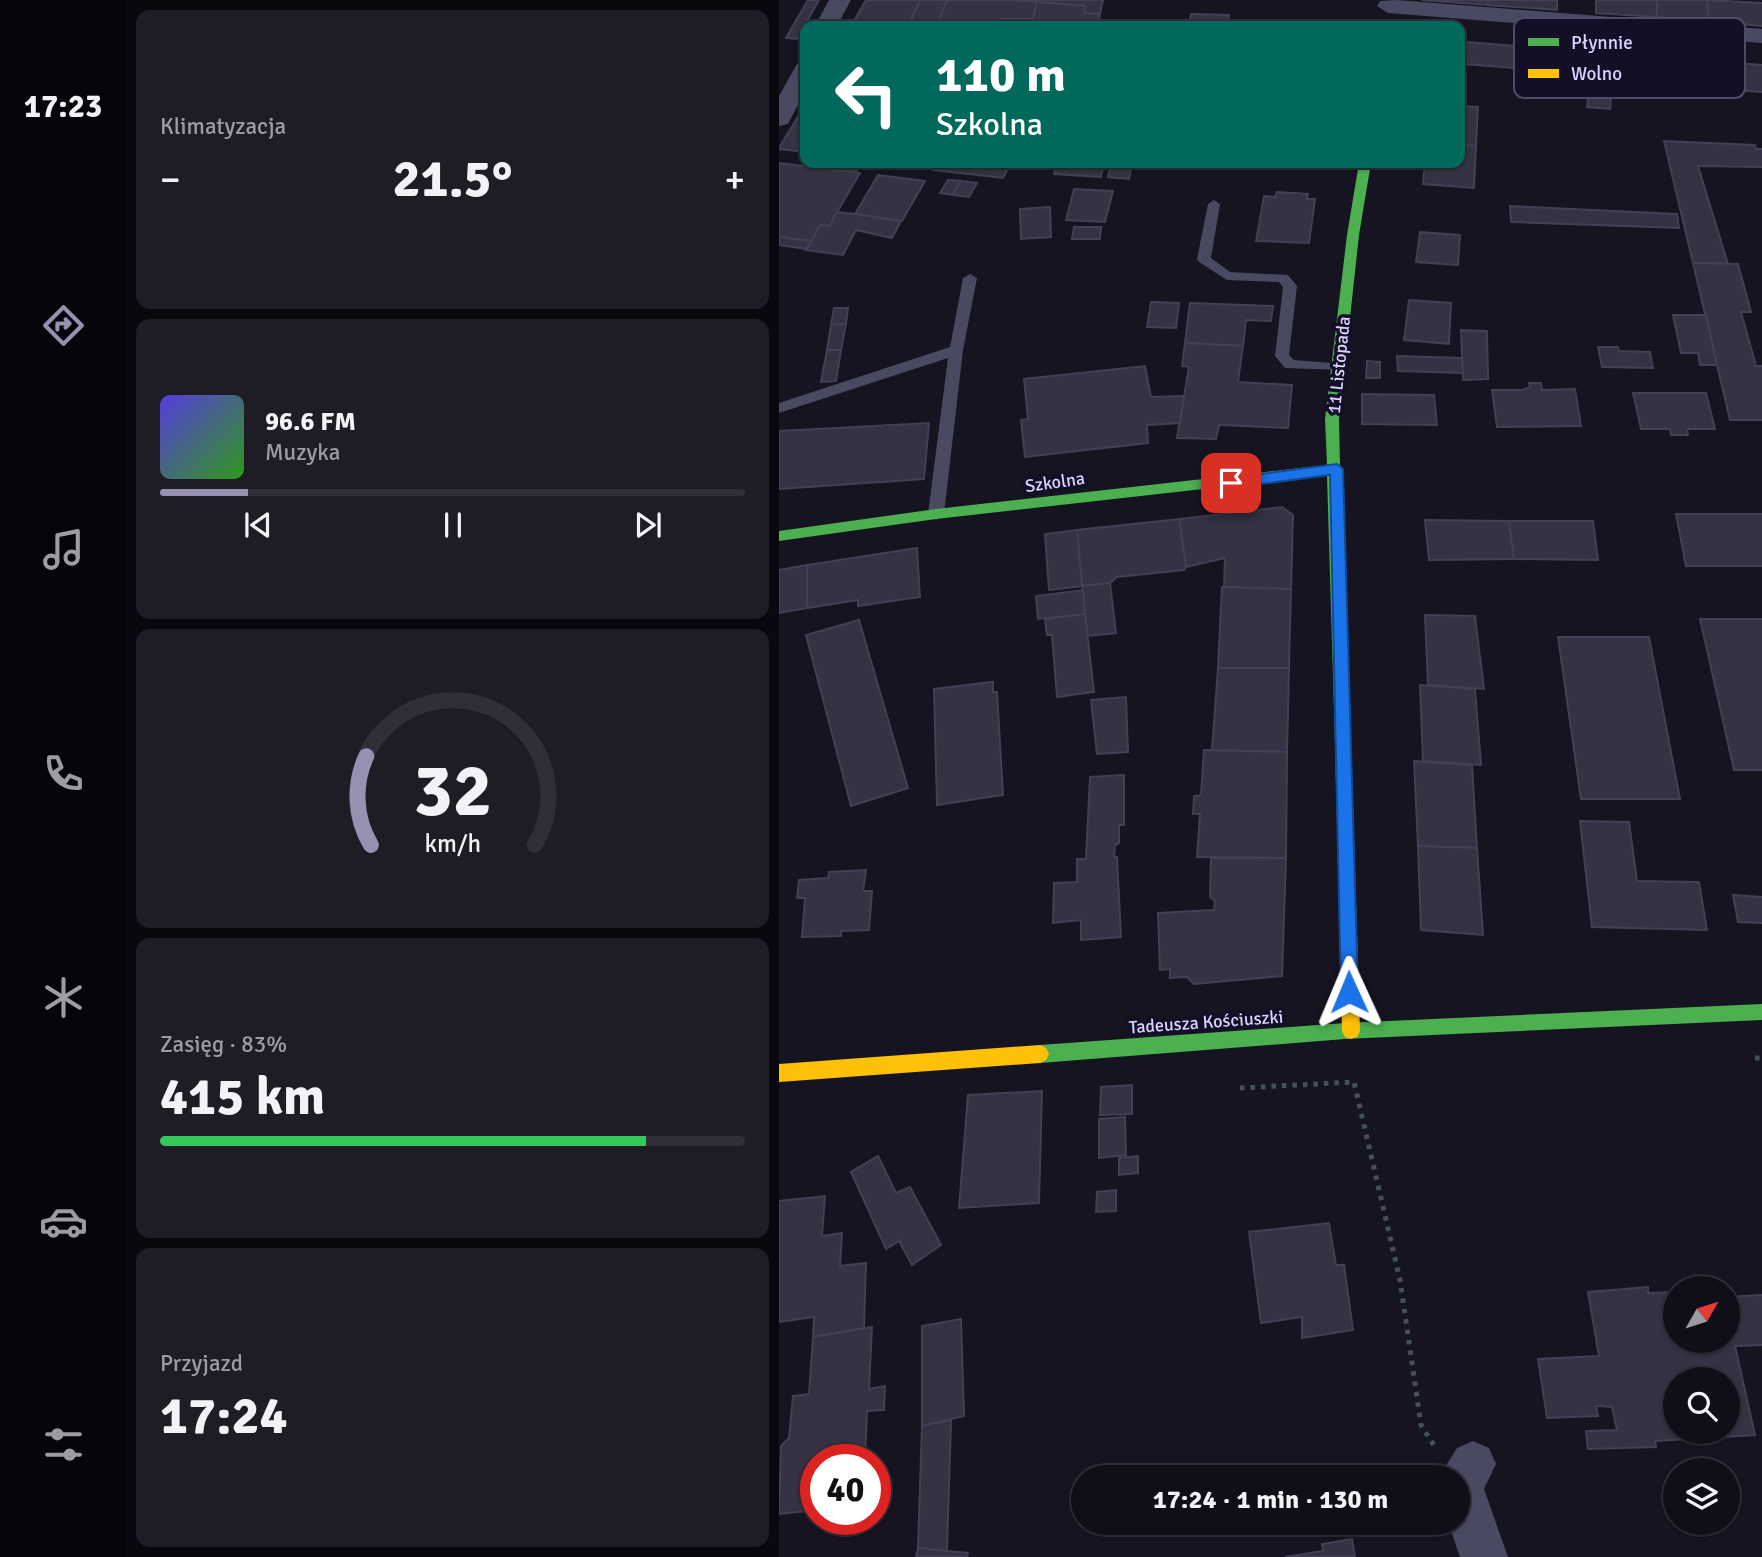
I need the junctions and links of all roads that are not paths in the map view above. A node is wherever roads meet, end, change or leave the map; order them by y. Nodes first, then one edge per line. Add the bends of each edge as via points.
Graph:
1 (840, 0) edge
2 (1388, 11) edge
3 (1514, 19) edge
4 (829, 21) edge
5 (800, 79) edge
6 (779, 119) edge
7 (1364, 168) edge
8 (1214, 204) dead end
9 (970, 278) dead end
10 (956, 350) junction
11 (1338, 367) junction
12 (779, 408) edge
13 (1337, 469) junction
14 (936, 514) junction
15 (779, 536) edge
16 (1762, 1012) edge
17 (1351, 1031) junction
18 (779, 1073) edge
19 (1457, 1460) road end
20 (1484, 1557) edge

1 - 4 street
2 - 3 street
5 - 6 street
7 - 11 street, 11 Listopada
8 - 11 lane via 1204,259 1227,276 1283,278 1290,286 1282,356 1290,365
9 - 10 lane
10 - 12 lane
10 - 14 lane
11 - 13 street, 11 Listopada via 1332,419
13 - 14 street, Szkolna
13 - 17 street, 11 Listopada
14 - 15 street, Szkolna
16 - 17 street, Tadeusza Kościuszki
17 - 18 street, Tadeusza Kościuszki
19 - 20 street via 1459,1485

